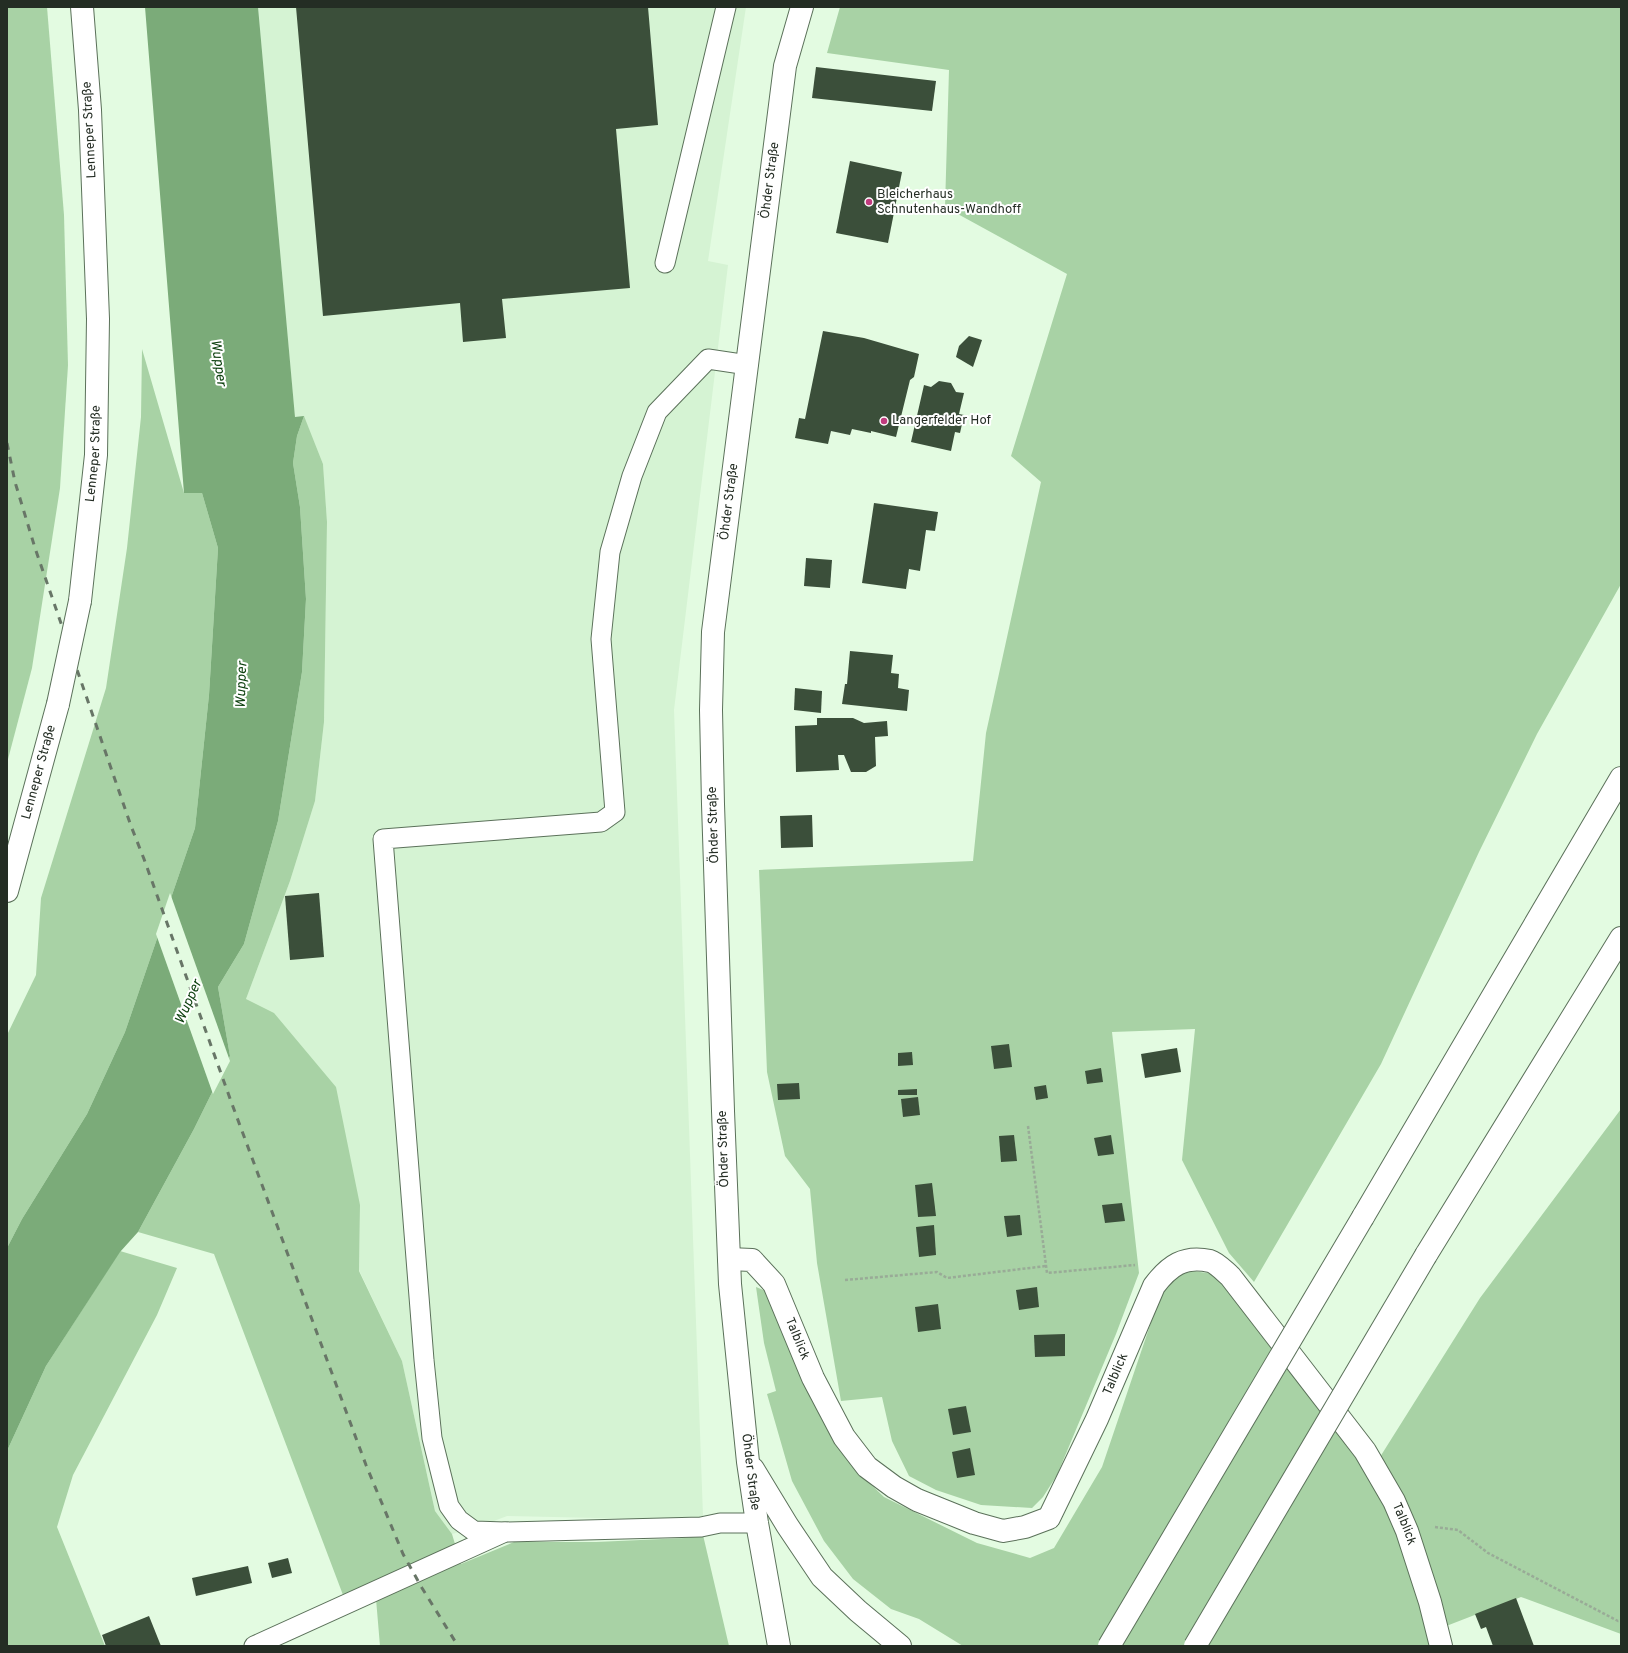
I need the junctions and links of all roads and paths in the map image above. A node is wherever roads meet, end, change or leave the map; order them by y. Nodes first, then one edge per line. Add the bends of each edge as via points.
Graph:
1 (82, 7) edge
2 (726, 7) edge
3 (802, 7) edge
4 (666, 263) dead end
5 (748, 365) junction
6 (1621, 778) edge
7 (7, 891) edge
8 (1621, 938) edge
9 (1028, 1126) dead end
10 (729, 1259) junction
11 (1046, 1266) junction
12 (1164, 1273) junction
13 (845, 1280) dead end
14 (748, 1462) junction
15 (757, 1523) junction
16 (1407, 1531) junction
17 (505, 1532) junction
18 (1621, 1620) edge
19 (254, 1646) edge
20 (779, 1646) edge
21 (900, 1646) edge
22 (1109, 1646) edge
23 (1195, 1646) edge
24 (1440, 1646) edge

1 - 7 main road, Lenneper Straße, bridge via 90,110 98,318 96,455 80,601 58,704
2 - 4 lane
3 - 5 main road, Öhder Straße via 785,66
5 - 10 main road, Öhder Straße via 713,640 711,710
5 - 17 lane via 708,359 657,412 632,476 610,552 601,639 615,812 601,822 383,839 432,1438 449,1506 459,1520 474,1531
6 - 22 main road, bridge
8 - 23 main road, bridge via 1426,1255
9 - 11 path
10 - 12 main road, Talblick via 752,1260 774,1284 813,1378 844,1436 867,1466 894,1487 917,1500 974,1523 1004,1531 1049,1518 1097,1419 1154,1286
10 - 14 main road, Öhder Straße
11 - 12 path via 1047,1273 1138,1264
11 - 13 path via 947,1278 937,1272
12 - 16 main road, Talblick via 1184,1260 1211,1262 1230,1276 1365,1451 1394,1501
14 - 15 main road, Öhder Straße
14 - 21 main road via 822,1577
15 - 17 lane
15 - 20 main road, Öhder Straße
16 - 18 path via 1438,1526 1458,1530 1488,1553 1618,1621
16 - 24 main road, Talblick via 1430,1602
17 - 19 lane

